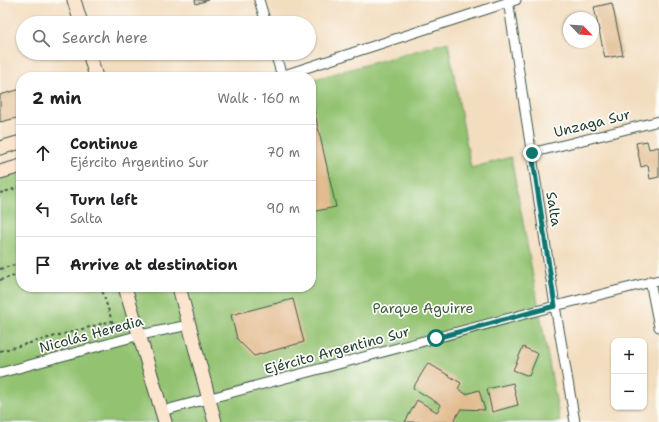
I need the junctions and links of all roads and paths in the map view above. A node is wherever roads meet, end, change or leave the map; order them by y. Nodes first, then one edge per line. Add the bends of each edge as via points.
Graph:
1 (74, 0) edge
2 (259, 0) edge
3 (511, 1) edge
4 (79, 16) edge
5 (264, 16) edge
6 (91, 60) edge
7 (277, 60) edge
8 (95, 72) edge
9 (279, 72) edge
10 (292, 72) edge
11 (659, 121) edge
12 (16, 143) edge
13 (0, 148) edge
14 (532, 153) junction
15 (16, 167) edge
16 (0, 172) edge
17 (16, 188) edge
18 (0, 193) edge
19 (16, 264) edge
20 (0, 269) edge
21 (16, 275) edge
22 (0, 280) edge
23 (654, 280) edge
24 (103, 292) edge
25 (127, 292) edge
26 (180, 292) edge
27 (555, 306) junction
28 (189, 325) junction
29 (659, 327) edge
30 (140, 336) junction
31 (0, 350) edge
32 (0, 373) edge
33 (209, 399) junction
34 (164, 417) edge
35 (215, 422) edge
36 (575, 422) edge

1 - 4 main road
2 - 5 street
3 - 10 street
3 - 14 street, Salta
6 - 8 main road
7 - 9 street
11 - 14 street, Unzaga Sur
12 - 13 main road
14 - 27 street, Salta
15 - 16 main road
17 - 18 path
19 - 20 path
21 - 22 path
23 - 27 street, Ejército Argentino Sur
23 - 29 street
24 - 31 path via 112,321
25 - 30 main road
26 - 28 main road
27 - 33 street, Ejército Argentino Sur
27 - 36 street, Salta
28 - 30 street, Nicolás Heredia
28 - 33 main road
30 - 32 street, Nicolás Heredia
30 - 34 main road
33 - 34 street, Ejército Argentino Sur
33 - 35 main road

